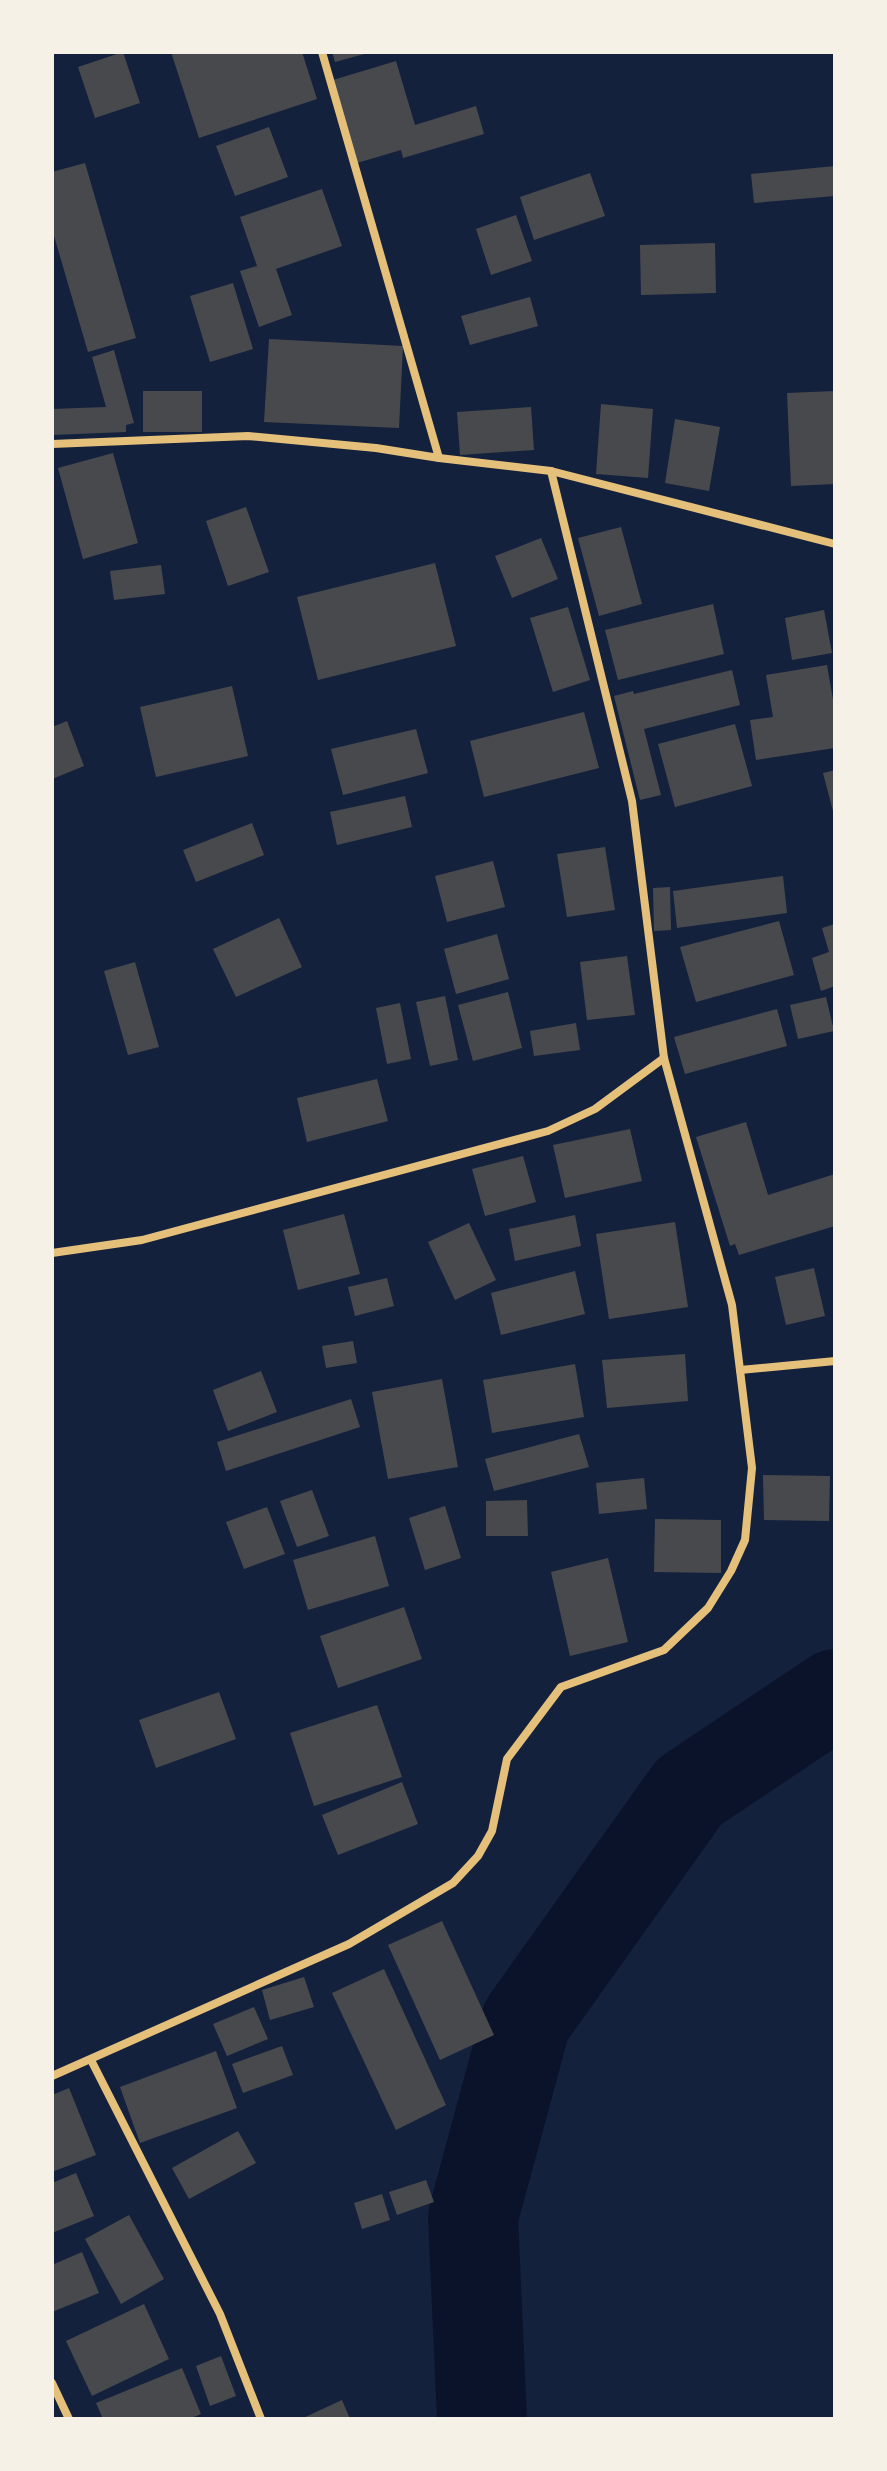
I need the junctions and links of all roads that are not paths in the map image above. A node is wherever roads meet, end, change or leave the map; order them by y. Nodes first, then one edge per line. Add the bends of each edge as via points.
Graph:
1 (322, 52) edge
2 (52, 444) edge
3 (439, 458) junction
4 (551, 471) junction
5 (835, 544) edge
6 (664, 1058) junction
7 (52, 1253) edge
8 (835, 1361) edge
9 (740, 1370) junction
10 (91, 2060) junction
11 (52, 2076) edge
12 (52, 2383) edge
13 (69, 2419) edge
14 (261, 2419) edge

1 - 3 street
2 - 3 street via 248,436
3 - 4 street
4 - 5 street
4 - 6 street via 632,801
6 - 7 street via 595,1109 548,1131 142,1240
6 - 9 street via 732,1305
8 - 9 street
9 - 10 street via 752,1468 745,1540 731,1571 708,1608 664,1650 561,1687 507,1759 492,1831 453,1883 349,1944
10 - 11 street
10 - 14 street via 220,2314
12 - 13 street

